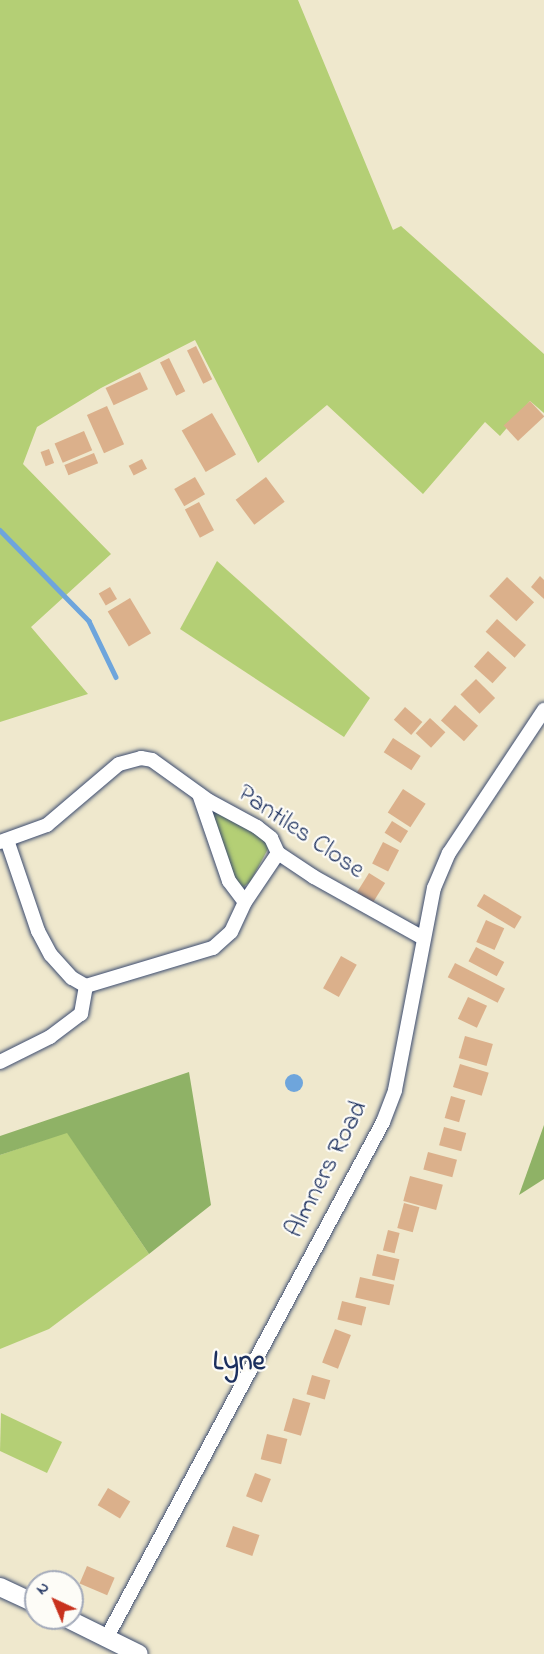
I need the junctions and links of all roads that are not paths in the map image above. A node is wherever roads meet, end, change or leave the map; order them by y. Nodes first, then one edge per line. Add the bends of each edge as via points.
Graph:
1 (544, 710) edge
2 (199, 794) junction
3 (3, 841) edge
4 (278, 853) junction
5 (245, 902) junction
6 (423, 938) junction
7 (86, 986) junction
8 (0, 1062) edge
9 (0, 1587) edge
10 (24, 1598) edge
11 (84, 1626) edge
12 (107, 1637) junction
13 (139, 1654) edge

1 - 6 street, Almners Road via 449,852 434,888
2 - 3 street, Pantiles Close via 152,760 118,764 47,825
2 - 4 street, Pantiles Close via 257,827 271,838
2 - 5 street via 229,881
3 - 7 street via 51,955 72,978
4 - 5 street
4 - 6 street, Pantiles Close
5 - 7 street via 231,932 213,948
6 - 12 street, Almners Road via 395,1090 383,1122
7 - 8 street via 81,1014 50,1037
9 - 10 street
11 - 12 street
12 - 13 street

